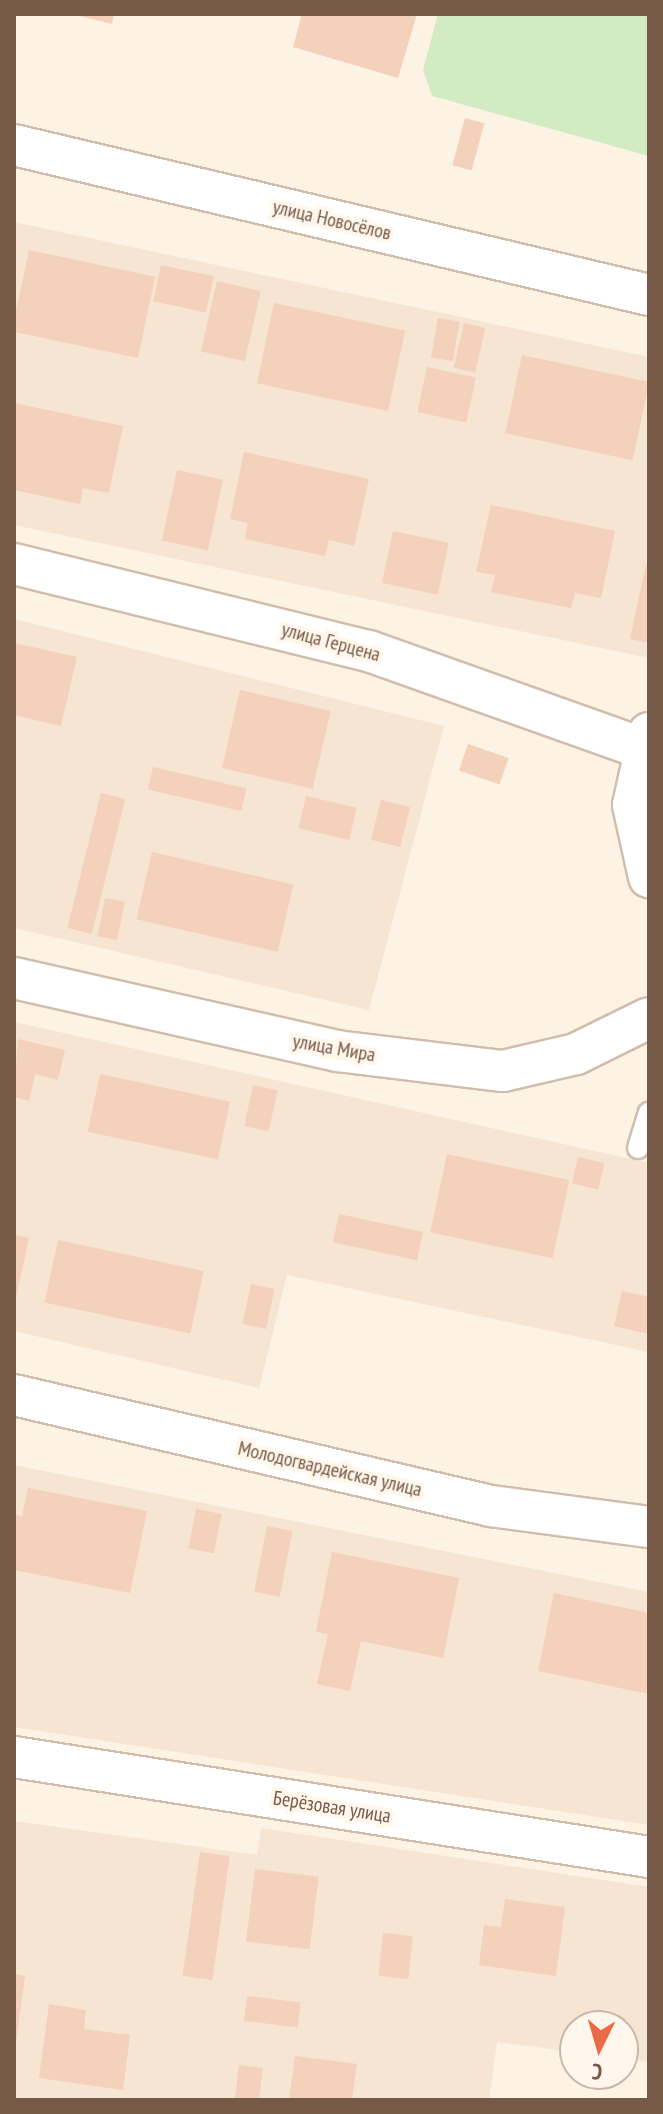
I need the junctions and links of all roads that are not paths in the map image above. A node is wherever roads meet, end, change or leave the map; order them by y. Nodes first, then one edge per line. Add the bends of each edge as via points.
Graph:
1 (14, 145) edge
2 (649, 295) edge
3 (14, 564) edge
4 (645, 740) edge
5 (649, 877) edge
6 (14, 978) edge
7 (649, 1018) edge
8 (649, 1113) edge
9 (638, 1148) dead end
10 (14, 1395) edge
11 (649, 1527) edge
12 (14, 1757) edge
13 (649, 1857) edge

1 - 2 street, улица Новосёлов
3 - 4 street, улица Герцена via 369,651
4 - 5 street via 633,805
6 - 7 street, улица Мира via 337,1051 503,1071 576,1054
8 - 9 lane
10 - 11 street, Молодогвардейская улица via 491,1506
12 - 13 street, Берёзовая улица

